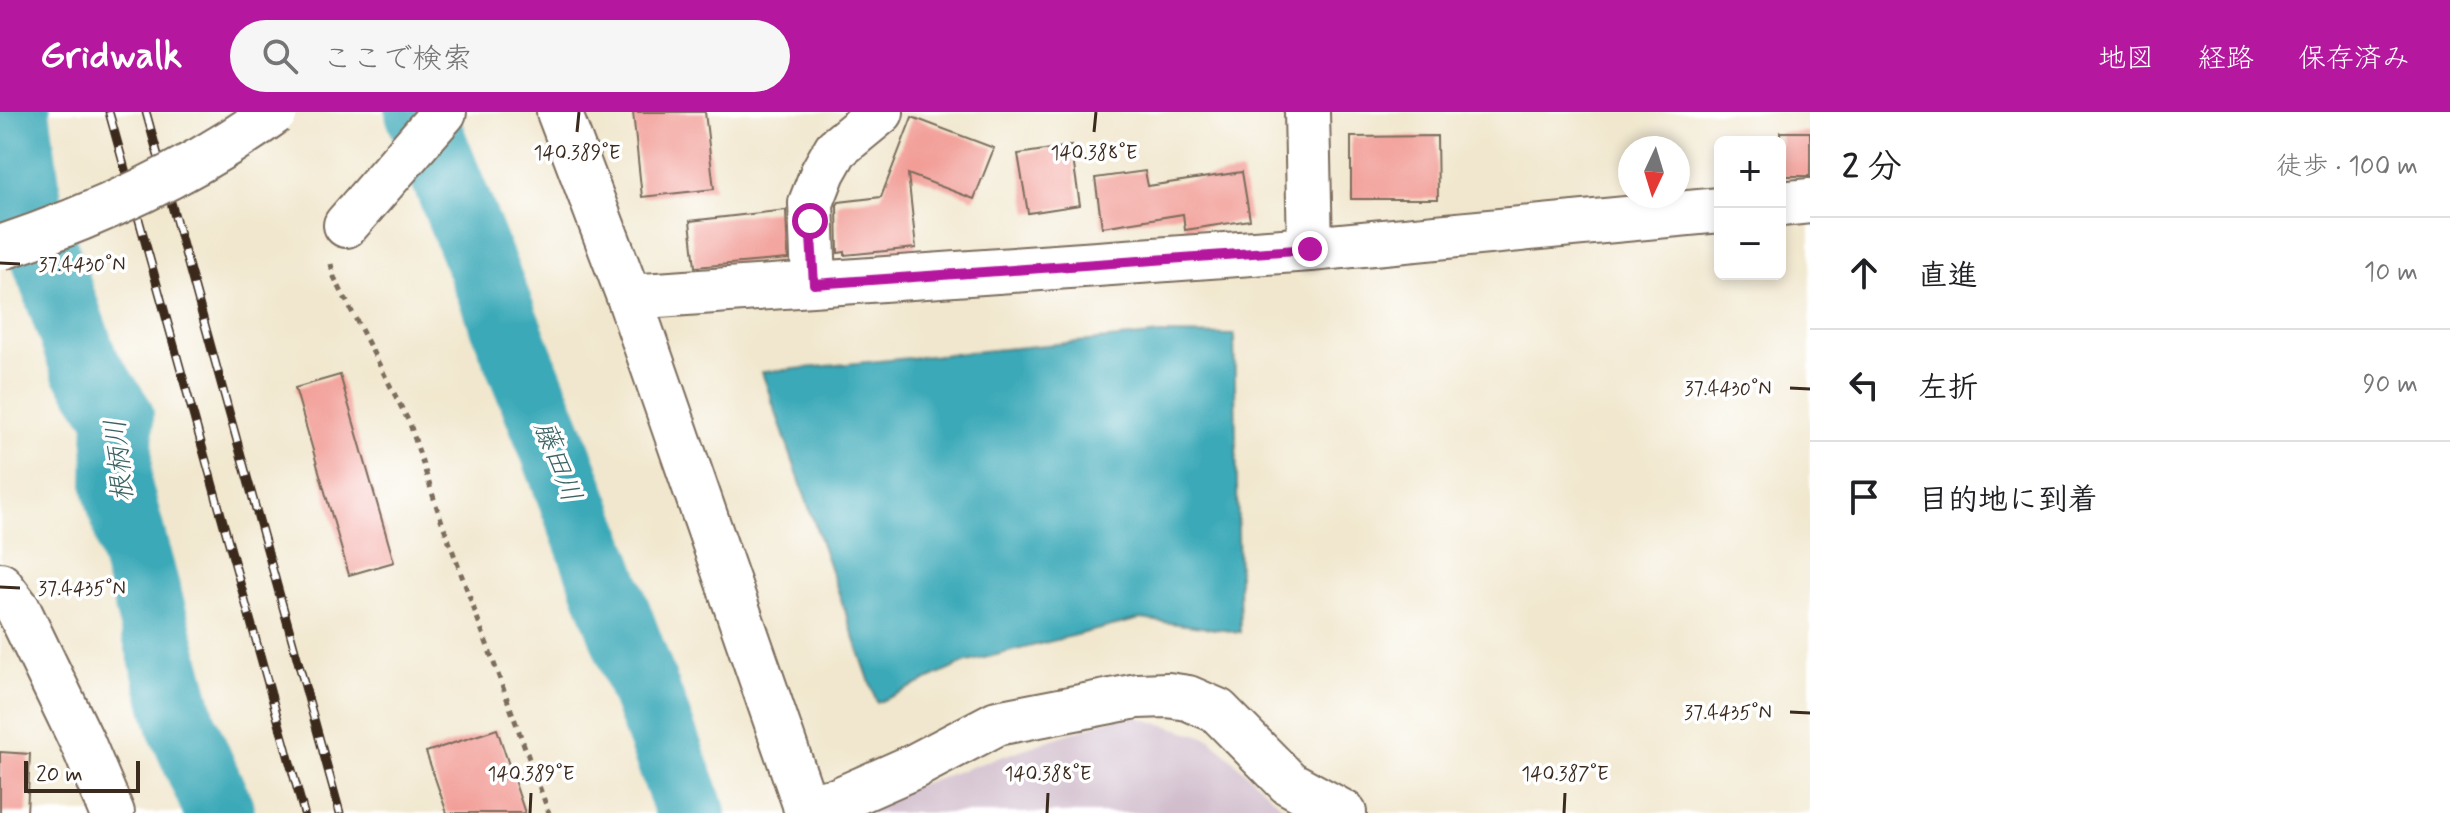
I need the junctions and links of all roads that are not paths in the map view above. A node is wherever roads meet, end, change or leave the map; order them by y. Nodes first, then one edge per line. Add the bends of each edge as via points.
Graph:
1 (275, 112) edge
2 (444, 112) edge
3 (559, 112) edge
4 (881, 112) edge
5 (1307, 112) edge
6 (1810, 201) edge
7 (1786, 203) edge
8 (1714, 211) edge
9 (346, 225) road end
10 (0, 248) edge
11 (1310, 249) junction
12 (814, 284) junction
13 (629, 297) junction
14 (0, 585) edge
15 (806, 809) edge
16 (112, 813) edge
17 (1344, 813) edge

1 - 10 street, bridge via 187,167 92,215
2 - 9 street
3 - 13 street
4 - 12 street via 836,149 823,172 811,203
5 - 11 street
6 - 7 street
8 - 11 street
11 - 12 street
12 - 13 street
13 - 15 street
14 - 16 street via 18,609
15 - 17 street via 915,766 997,723 1137,696 1168,695 1218,711 1289,783

